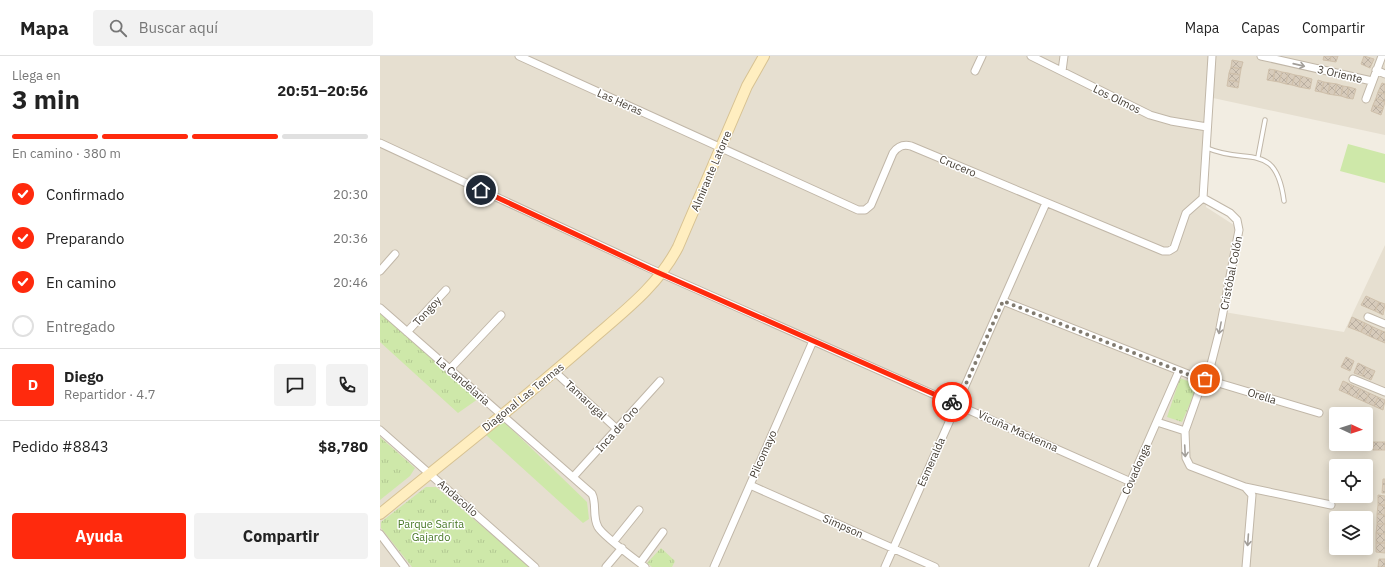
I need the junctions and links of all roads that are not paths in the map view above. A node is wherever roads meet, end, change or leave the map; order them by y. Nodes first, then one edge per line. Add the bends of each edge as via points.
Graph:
1 (519, 56) edge
2 (759, 56) edge
3 (764, 56) edge
4 (982, 56) edge
5 (1031, 56) edge
6 (1064, 56) edge
7 (1212, 56) edge
8 (1261, 56) edge
9 (1382, 56) edge
10 (757, 67) junction
11 (1376, 70) junction
12 (975, 71) dead end
13 (1062, 72) junction
14 (1385, 74) edge
15 (1372, 81) junction
16 (1366, 99) dead end
17 (1266, 120) dead end
18 (1207, 127) junction
19 (380, 143) edge
20 (721, 148) junction
21 (1206, 148) junction
22 (1258, 157) junction
23 (1203, 198) junction
24 (1284, 201) dead end
25 (1046, 203) junction
26 (395, 254) dead end
27 (380, 271) edge
28 (661, 273) junction
29 (446, 290) dead end
30 (1003, 301) junction
31 (380, 308) edge
32 (501, 315) dead end
33 (1368, 317) dead end
34 (1385, 324) edge
35 (407, 332) junction
36 (813, 341) junction
37 (449, 370) junction
38 (1179, 371) junction
39 (555, 372) junction
40 (1353, 379) dead end
41 (1204, 380) junction
42 (660, 381) dead end
43 (1385, 392) edge
44 (957, 404) junction
45 (1319, 413) dead end
46 (502, 414) junction
47 (1157, 422) junction
48 (617, 429) junction
49 (380, 430) edge
50 (1185, 432) junction
51 (429, 474) junction
52 (574, 476) junction
53 (1131, 482) junction
54 (750, 485) junction
55 (1245, 487) junction
56 (1331, 505) dead end
57 (639, 510) dead end
58 (380, 514) edge
59 (663, 532) dead end
60 (380, 534) edge
61 (614, 541) junction
62 (622, 548) junction
63 (893, 548) junction
64 (642, 565) edge
65 (405, 567) edge
66 (535, 567) edge
67 (606, 567) edge
68 (714, 567) edge
69 (885, 567) edge
70 (935, 567) edge
71 (1093, 567) edge
72 (1246, 567) edge

1 - 20 street, Las Heras
2 - 10 main road, Almirante Latorre
3 - 10 main road, Almirante Latorre
4 - 12 street
5 - 13 street, Los Olmos
6 - 13 street
7 - 18 street
8 -> 15 street, 3 Oriente
9 - 11 street
10 - 20 main road, Almirante Latorre
11 - 14 street, 3 Oriente
11 - 15 street
13 - 18 street, Los Olmos via 1155,117
15 - 16 street
17 - 22 lane
18 - 21 street
19 - 28 street, Vicuña Mackenna
20 - 25 street, Crucero via 858,210 865,210 871,205 893,153 904,145
20 - 28 main road, Almirante Latorre via 678,247
21 - 22 lane via 1232,156
21 - 23 street
22 - 24 lane via 1275,170
23 - 25 street, Crucero via 1186,213 1177,244 1167,251 1158,250
23 -> 41 street, Cristóbal Colón via 1230,213 1237,220 1239,230 1220,333 1209,372
25 - 30 street, Esmeralda
26 - 27 street
28 - 36 street, Vicuña Mackenna
28 - 39 main road, Diagonal Las Termas via 635,302
29 - 35 street, Tongoy
30 - 38 street, Orella
30 - 44 street, Esmeralda
31 - 35 street, La Candelaria
32 - 37 street
33 - 34 street
35 - 37 street, La Candelaria
36 - 44 street, Vicuña Mackenna
36 - 54 street, Pilcomayo
37 - 46 street, La Candelaria
38 - 41 street, Orella
38 - 47 street, Covadonga
39 - 46 main road, Diagonal Las Termas
39 - 48 street, Tamarugal
40 - 43 street
41 - 45 street, Orella
41 - 50 street, Cristóbal Colón
42 - 48 street, Inca de Oro
44 - 53 street, Vicuña Mackenna
44 - 63 street, Esmeralda
46 - 51 main road, Diagonal Las Termas
46 - 52 street, La Candelaria
47 - 50 street
47 - 53 street, Covadonga
48 - 52 street, Inca de Oro
49 - 51 street, Andacollo
50 -> 55 street, Cristóbal Colón via 1186,458 1190,466
51 - 58 main road, Diagonal Las Termas
51 - 66 street, Andacollo
52 - 61 street, La Candelaria via 593,496 594,517 598,528
53 - 71 street, Covadonga
54 - 63 street, Simpson
54 - 68 street, Pilcomayo
55 - 56 street
55 -> 72 street via 1252,495
57 - 61 street
59 - 64 street
60 - 65 street
61 - 62 street
62 - 64 street
62 - 67 street
63 - 69 street, Esmeralda
63 - 70 street, Simpson

